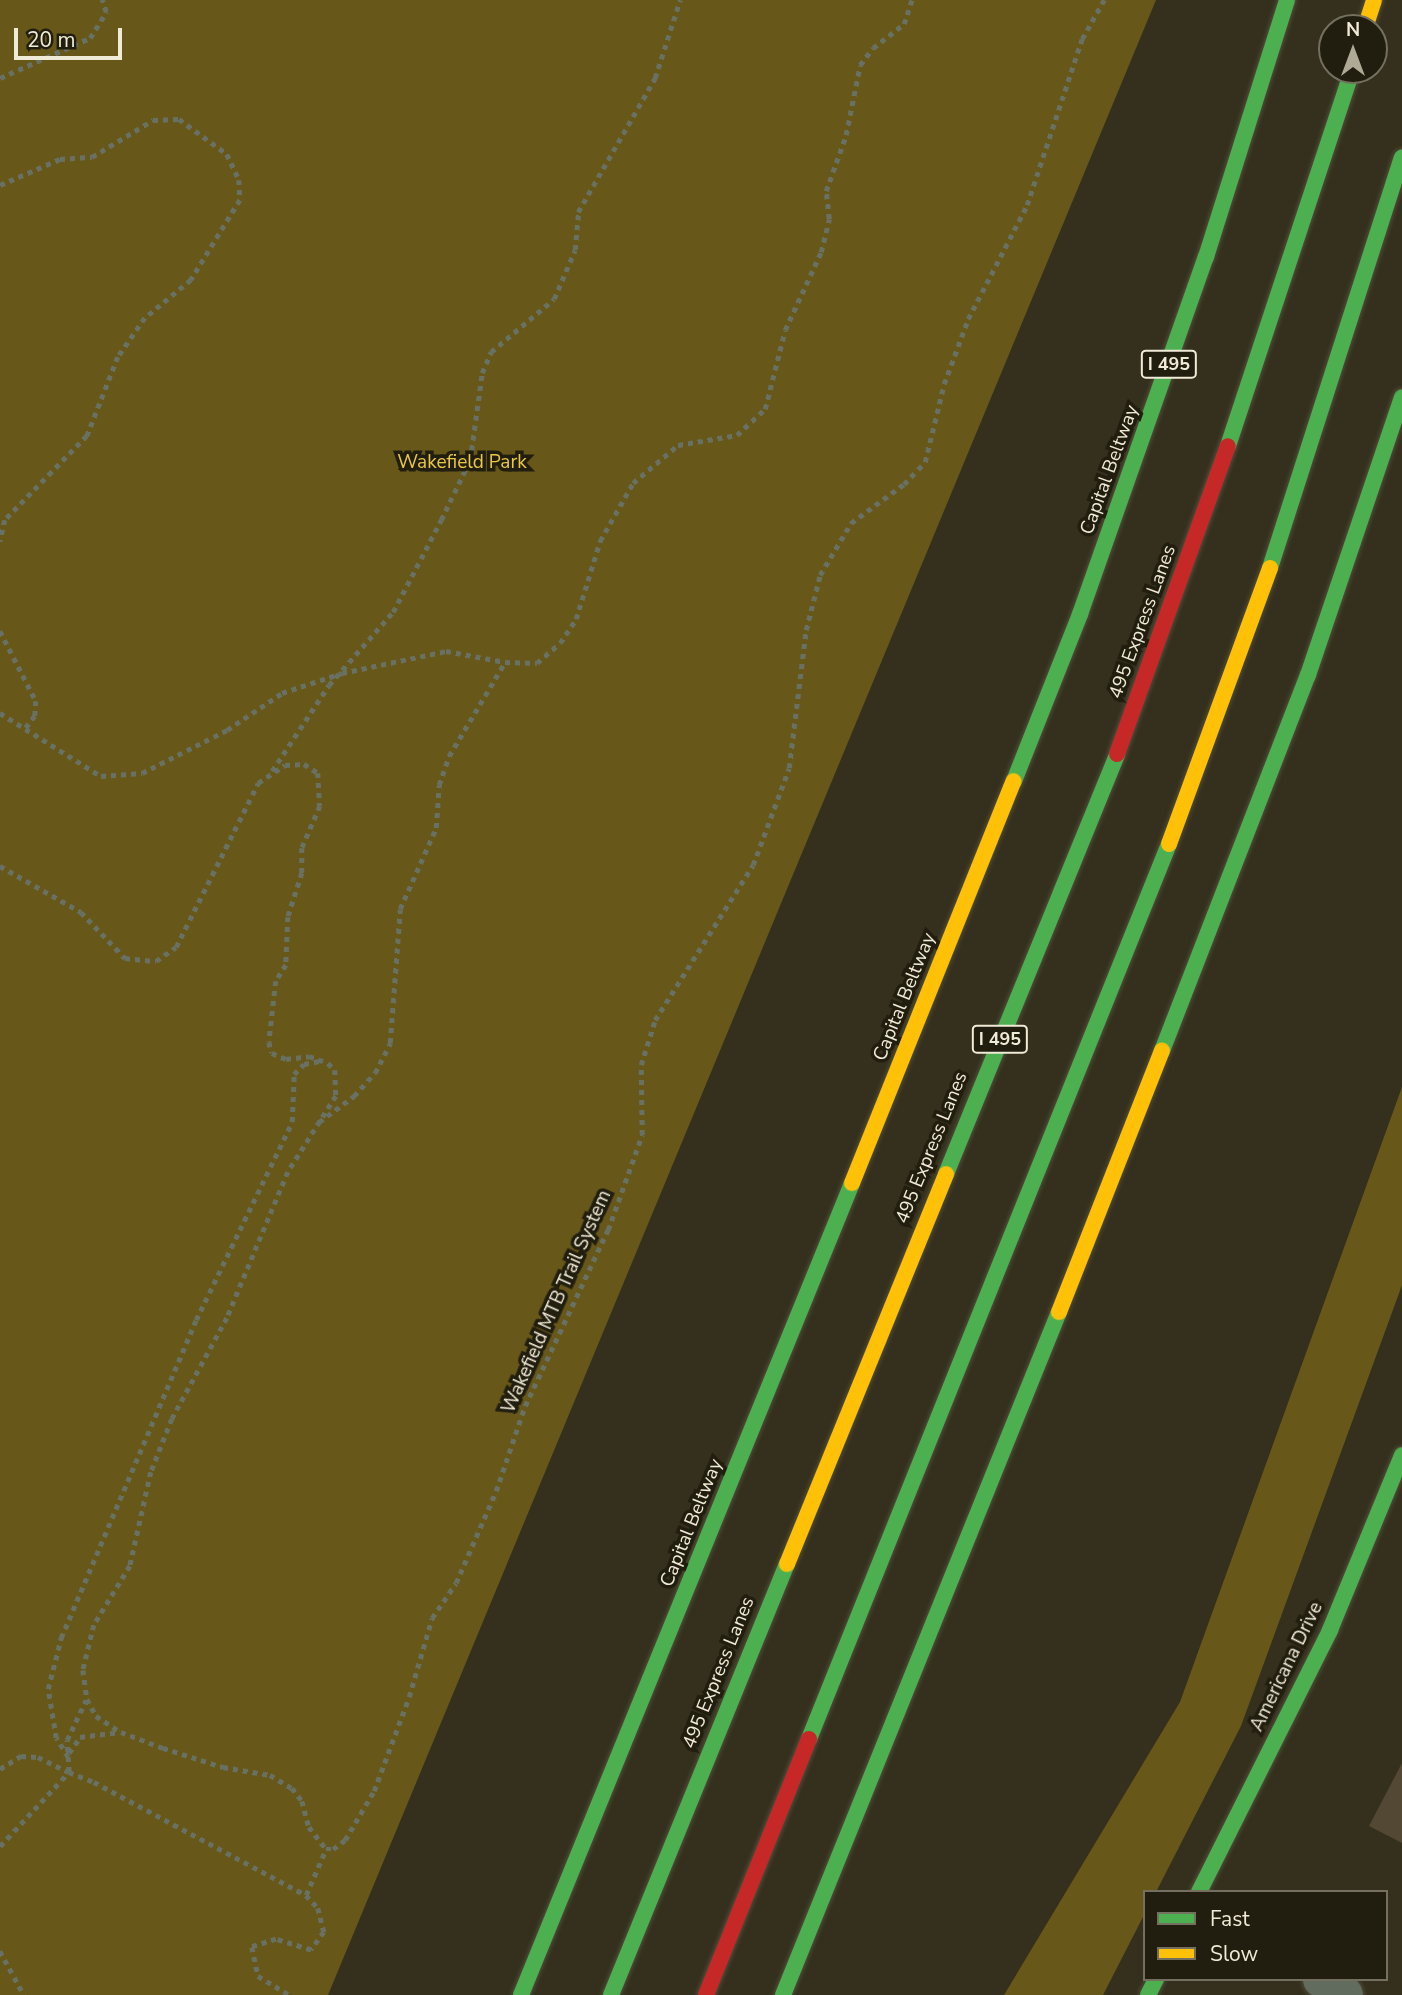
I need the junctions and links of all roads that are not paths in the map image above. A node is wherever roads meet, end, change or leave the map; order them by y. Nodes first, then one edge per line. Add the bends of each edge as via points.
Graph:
1 (1287, 0) edge
2 (1260, 27) dead end
3 (1347, 84) edge
4 (1402, 158) edge
5 (1225, 200) junction
6 (1402, 398) edge
7 (1402, 442) edge
8 (1308, 674) junction
9 (1402, 1455) edge
10 (1200, 1890) edge
11 (1325, 1981) edge
12 (521, 1995) edge
13 (611, 1995) edge
14 (706, 1995) edge
15 (783, 1995) edge
16 (1344, 1995) edge

1 - 5 main road, Capital Beltway / I 495
2 - 5 main road
3 - 13 main road, 495 Express Lanes / I 495 via 1227,450 1117,754
4 - 14 main road via 1265,588 1143,915
5 - 12 main road, Capital Beltway / I 495 via 1103,552 968,899
6 - 8 main road
7 - 8 main road
8 - 15 main road via 1114,1176
9 - 10 main road, Americana Drive via 1330,1630
11 - 16 street

